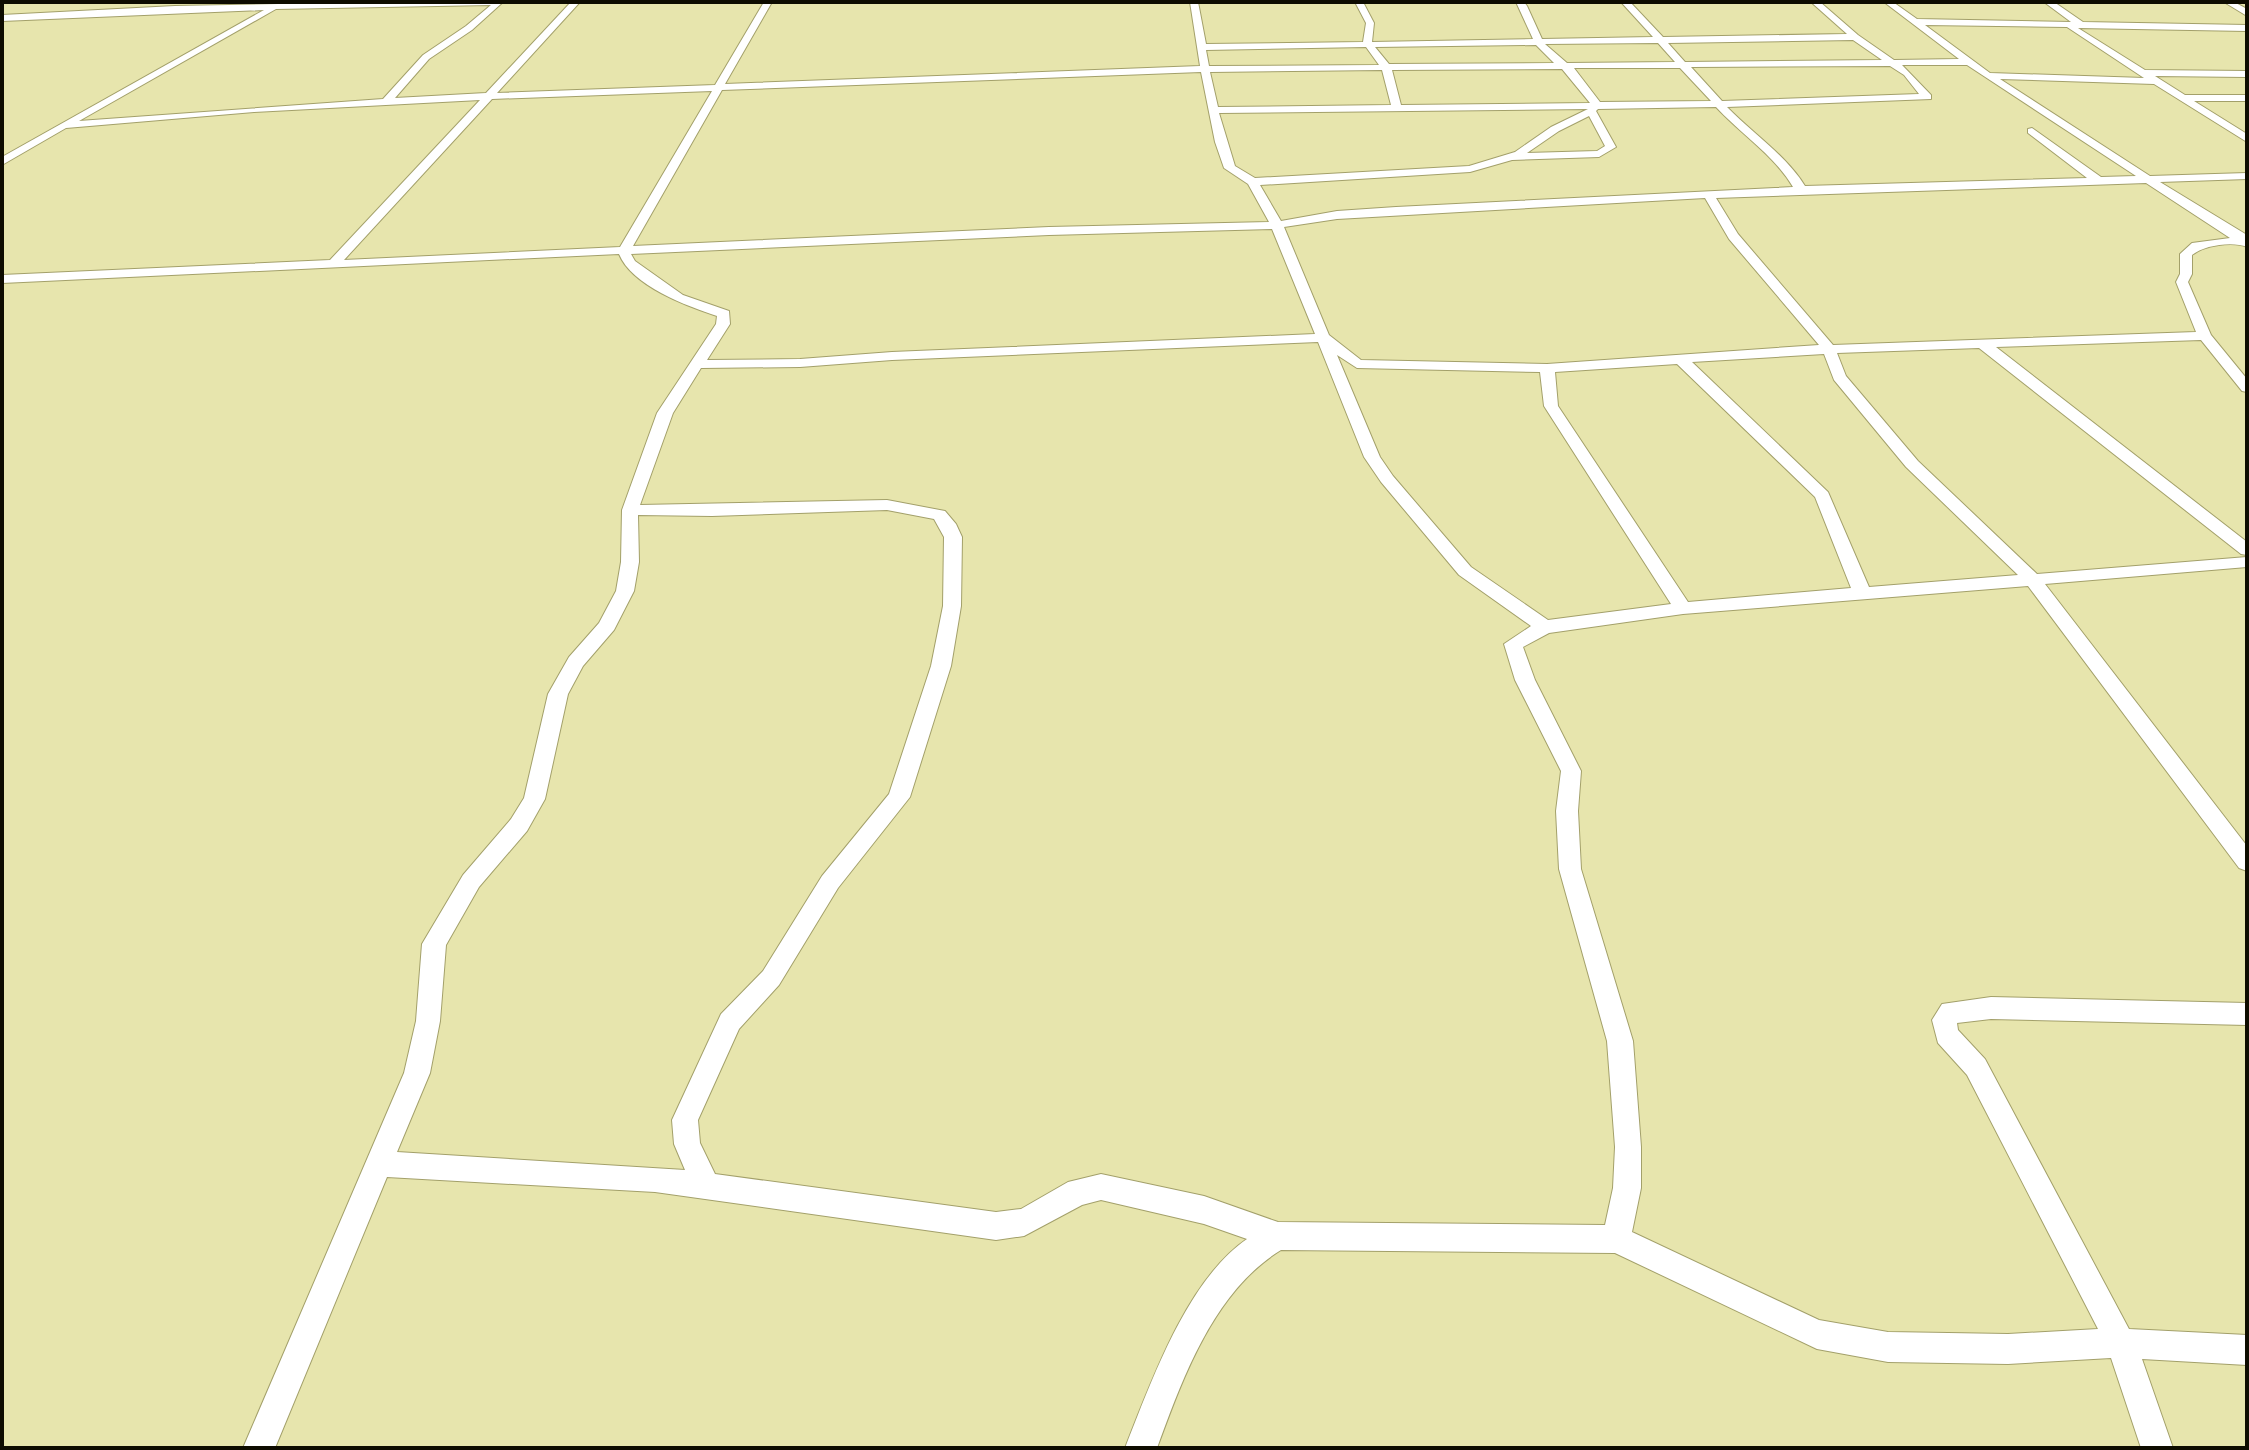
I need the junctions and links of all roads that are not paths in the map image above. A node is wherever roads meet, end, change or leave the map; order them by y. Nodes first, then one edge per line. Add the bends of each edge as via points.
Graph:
1 (157, 2) edge
2 (496, 2) edge
3 (576, 2) edge
4 (768, 2) edge
5 (1194, 2) edge
6 (1359, 2) edge
7 (1520, 2) edge
8 (1625, 2) edge
9 (1815, 2) edge
10 (1888, 2) edge
11 (2048, 2) edge
12 (2228, 2) edge
13 (279, 4) edge
14 (141, 10) junction
15 (2247, 13) edge
16 (2, 18) edge
17 (1917, 22) junction
18 (2071, 27) junction
19 (2084, 27) junction
20 (2244, 29) edge
21 (1855, 37) junction
22 (1658, 40) junction
23 (1539, 42) junction
24 (1367, 43) junction
25 (1201, 47) junction
26 (1891, 62) junction
27 (1971, 62) junction
28 (1938, 63) junction
29 (1686, 66) junction
30 (1386, 67) junction
31 (1566, 67) junction
32 (1205, 69) junction
33 (1949, 69) dead end
34 (2140, 73) junction
35 (2247, 74) edge
36 (1988, 76) junction
37 (2158, 82) junction
38 (718, 88) junction
39 (491, 96) junction
40 (2182, 98) junction
41 (2247, 98) edge
42 (387, 101) junction
43 (1721, 104) junction
44 (1397, 108) junction
45 (1594, 108) junction
46 (1214, 110) junction
47 (63, 125) junction
48 (2032, 131) dead end
49 (2247, 139) edge
50 (1510, 157) junction
51 (2, 162) edge
52 (2247, 176) edge
53 (2148, 180) junction
54 (1253, 182) junction
55 (2100, 182) junction
56 (1801, 190) junction
57 (1709, 196) junction
58 (1277, 225) junction
59 (2245, 240) edge
60 (624, 251) junction
61 (335, 262) junction
62 (2, 279) edge
63 (2205, 336) junction
64 (1325, 338) junction
65 (1983, 344) junction
66 (1829, 349) junction
67 (1679, 358) junction
68 (697, 364) junction
69 (1547, 368) junction
70 (2247, 388) edge
71 (630, 510) junction
72 (2247, 550) edge
73 (2247, 562) edge
74 (2032, 579) junction
75 (1863, 595) junction
76 (1683, 608) junction
77 (1545, 627) junction
78 (2247, 862) edge
79 (2247, 1014) edge
80 (380, 1164) junction
81 (706, 1185) junction
82 (1278, 1236) junction
83 (1616, 1239) junction
84 (2121, 1343) junction
85 (2247, 1350) edge
86 (259, 1448) edge
87 (1141, 1448) edge
88 (2157, 1448) edge

1 - 14 street
2 - 13 street
2 - 42 street via 426,57
3 - 39 street
4 - 38 street
5 - 25 street
6 - 24 street via 1370,23
7 - 23 street
8 - 22 street
9 - 21 street
10 - 17 street
11 - 19 street
12 - 15 street
13 - 14 street
13 - 47 street
14 - 16 street
17 - 18 street
17 - 27 street
18 - 19 street
18 - 34 street
19 - 20 street
21 - 22 street
21 - 26 street
22 - 23 street
22 - 29 street
23 - 24 street
23 - 31 street
24 - 25 street
24 - 30 street
25 - 32 street
26 - 28 street
26 - 29 street
26 - 43 street via 1927,97
27 - 28 street
27 - 36 street
28 - 33 street
29 - 31 street
29 - 43 street
30 - 31 street
30 - 32 street
30 - 44 street
31 - 45 street via 1590,92
32 - 38 street
32 - 46 street
34 - 35 street
34 - 37 street
36 - 37 street
36 - 53 street
37 - 40 street
38 - 39 street
38 - 60 street
39 - 42 street
39 - 61 street
40 - 41 street
40 - 49 street
42 - 47 street
43 - 45 street
43 - 56 street via 1788,168
44 - 45 street
44 - 46 street
45 - 50 street
45 - 50 street via 1609,150
46 - 54 street via 1230,168
47 - 51 street
48 - 55 street
50 - 54 street via 1462,170
52 - 53 street
53 - 55 street
53 - 59 street
54 - 58 street
55 - 56 street
56 - 57 street
57 - 58 street via 1351,214
57 - 66 street via 1733,236
58 - 60 street
58 - 64 street
59 - 63 street via 2196,246 2186,254 2182,282
60 - 61 street
60 - 68 street via 629,263 678,298 725,315
61 - 62 street
63 - 65 street
63 - 70 street
64 - 68 street
64 - 69 street via 1357,364
64 - 77 street via 1353,415 1387,479 1465,571
65 - 66 street
65 - 72 street
66 - 67 street
66 - 74 street via 1839,377 1912,464
67 - 69 street
67 - 75 street via 1822,495
68 - 71 street via 665,413
69 - 76 street via 1551,406
71 - 80 street via 625,591 558,694 534,799 471,881 434,944 423,1048
71 - 81 street via 887,505 939,515 953,537 952,606 941,666 899,797 830,882 771,978 730,1022 685,1120 687,1144
73 - 74 street
74 - 75 street
74 - 78 street
75 - 76 street
76 - 77 street
77 - 83 street via 1513,644 1525,680 1571,771 1570,869 1620,1041 1628,1147 1627,1188
79 - 84 street via 1991,1008 1951,1012 1944,1020 1947,1035 1976,1067
80 - 81 street
80 - 86 street
81 - 82 street via 996,1226 1024,1222 1078,1192 1101,1187 1204,1210
82 - 83 street
82 - 87 street via 1235,1267 1180,1359
83 - 84 street via 1773,1316 1851,1342 1955,1350
84 - 85 street
84 - 88 street

